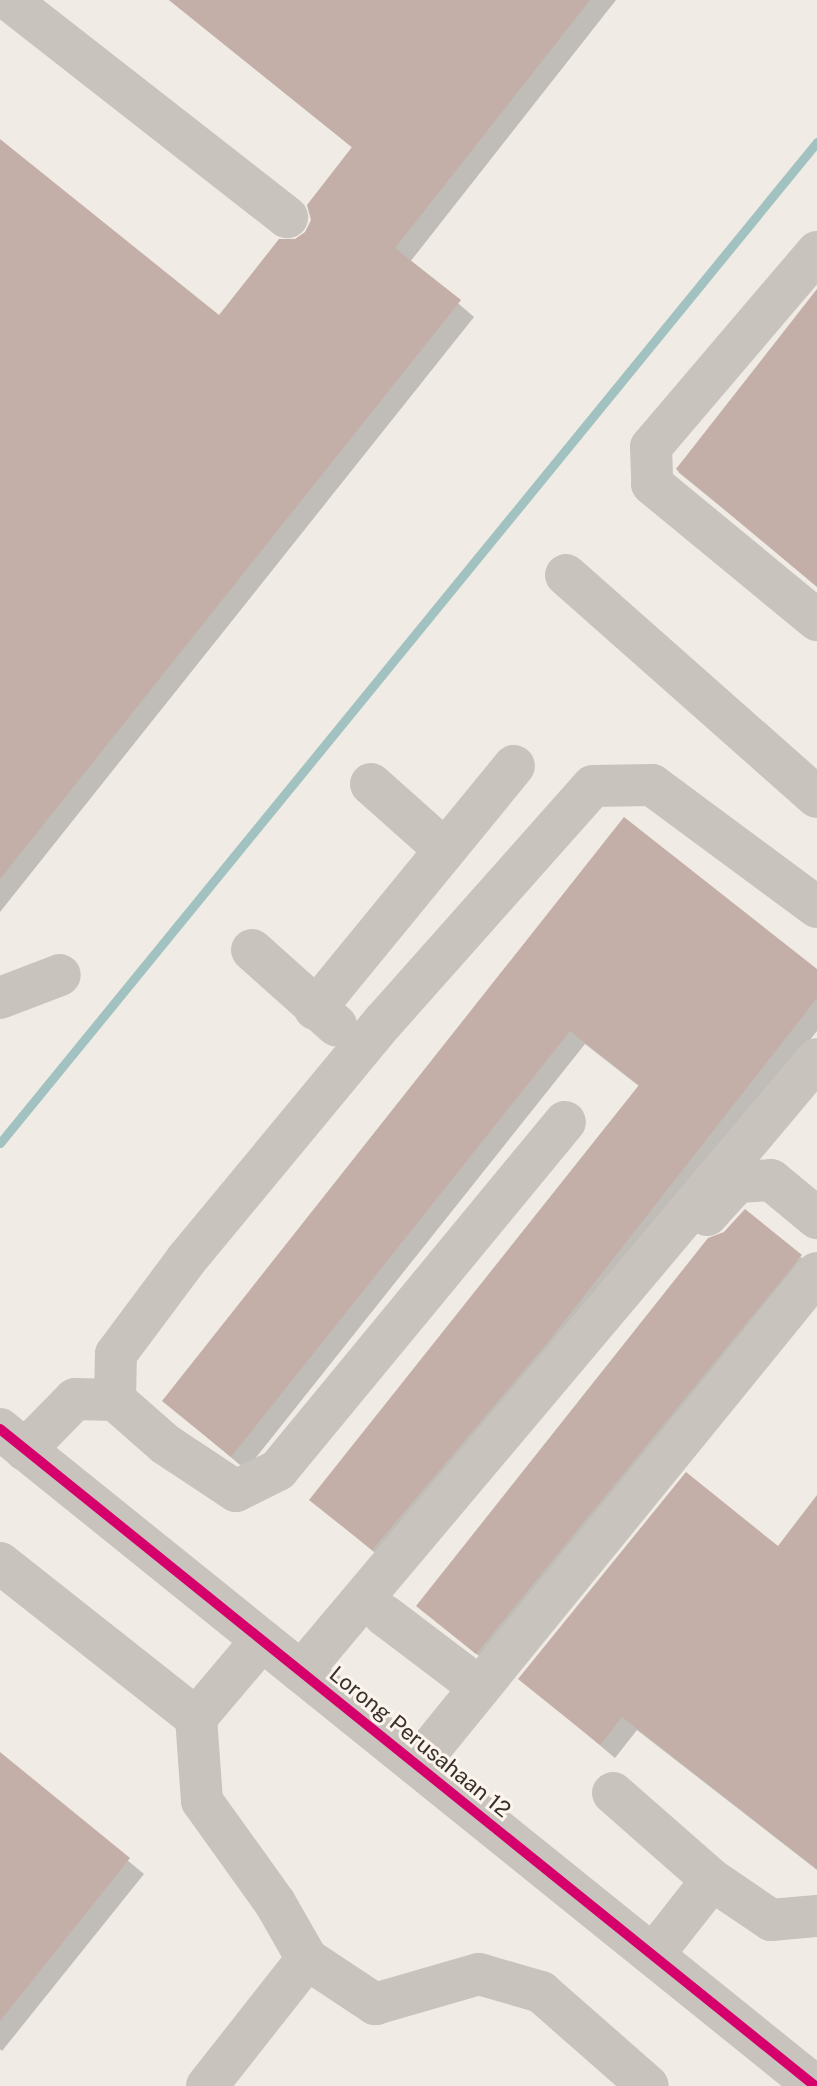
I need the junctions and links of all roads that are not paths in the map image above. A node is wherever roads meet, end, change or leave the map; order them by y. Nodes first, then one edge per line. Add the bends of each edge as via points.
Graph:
1 (9, 0) edge
2 (287, 217) dead end
3 (817, 252) edge
4 (566, 575) dead end
5 (817, 620) edge
6 (514, 766) dead end
7 (371, 784) dead end
8 (817, 797) edge
9 (445, 850) junction
10 (817, 907) edge
11 (252, 950) dead end
12 (60, 975) dead end
13 (0, 998) edge
14 (315, 1009) junction
15 (362, 1046) junction
16 (817, 1059) edge
17 (565, 1122) dead end
18 (817, 1218) edge
19 (817, 1273) edge
20 (115, 1400) junction
21 (13, 1440) edge
22 (0, 1563) edge
23 (384, 1615) junction
24 (262, 1640) junction
25 (312, 1681) junction
26 (478, 1686) junction
27 (196, 1718) junction
28 (417, 1765) junction
29 (613, 1793) dead end
30 (712, 1880) junction
31 (817, 1916) edge
32 (653, 1955) junction
33 (307, 1959) junction
34 (207, 2086) edge
35 (648, 2086) edge
36 (815, 2086) edge

1 - 2 street
3 - 5 street via 651,447 652,484
4 - 8 street
6 - 9 street
7 - 9 street
9 - 14 street
10 - 15 street via 652,785 593,786
11 - 14 street
12 - 13 street
14 - 15 street
15 - 20 street via 116,1354
16 - 25 street via 518,1408
17 - 20 street via 278,1470 236,1491 165,1444
18 - 23 street via 771,1180 737,1182
19 - 26 street
20 - 21 street via 75,1399
21 - 24 street, Lorong Perusahaan 12
22 - 27 street
23 - 25 street
23 - 26 street
24 - 25 street, Lorong Perusahaan 12
24 - 27 street
25 - 28 street, Lorong Perusahaan 12
26 - 28 street
27 - 33 street via 202,1801 275,1903
28 - 32 street, Lorong Perusahaan 12
29 - 30 street
30 - 31 street via 771,1920
30 - 32 street
32 - 36 street, Lorong Perusahaan 12
33 - 34 street
33 - 35 street via 375,2004 479,1974 541,1992

